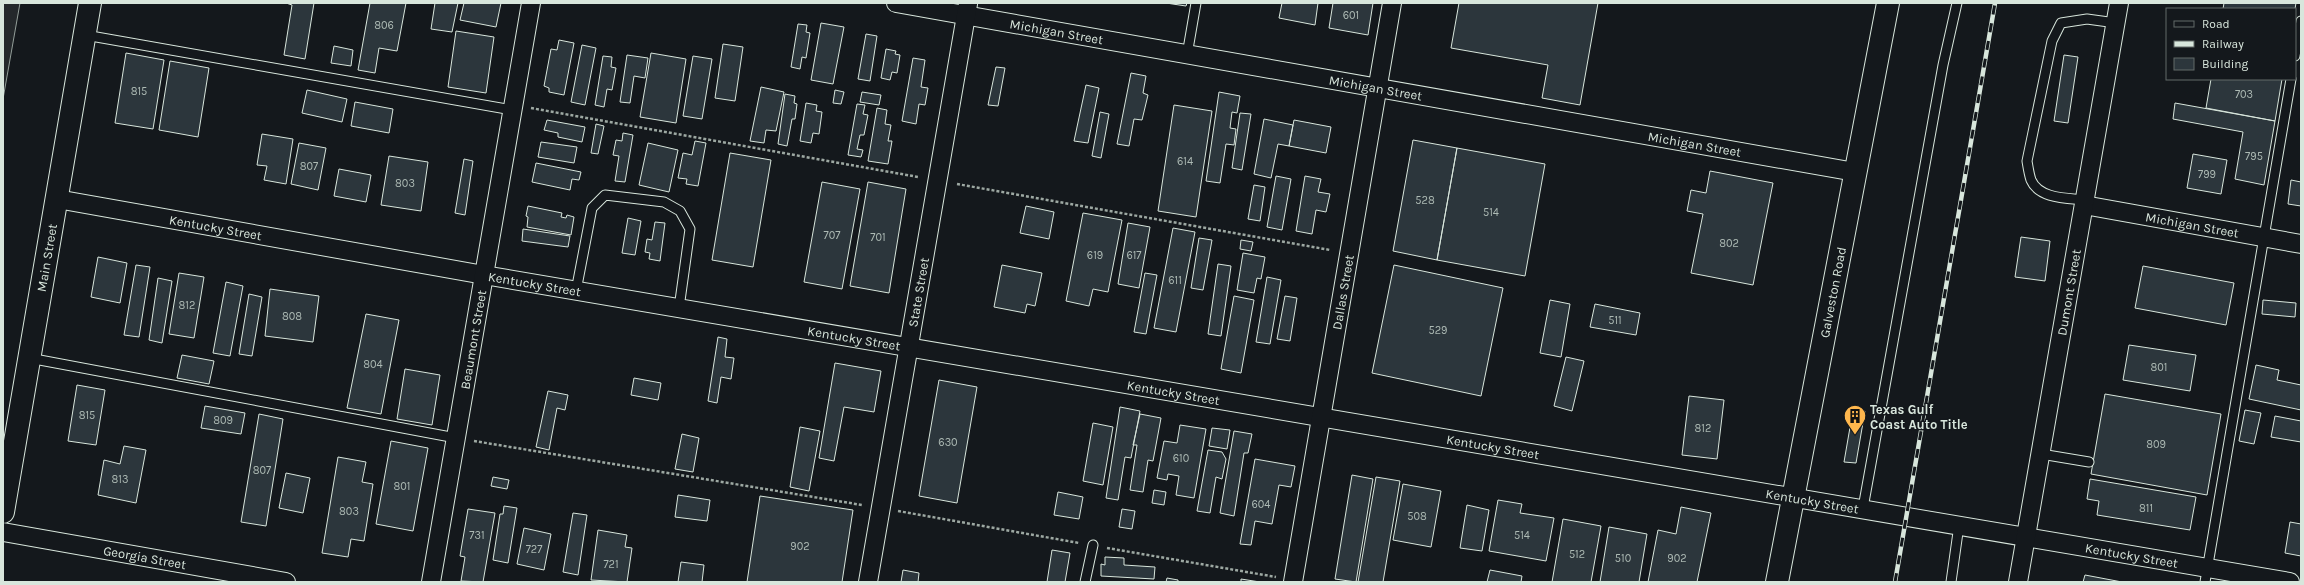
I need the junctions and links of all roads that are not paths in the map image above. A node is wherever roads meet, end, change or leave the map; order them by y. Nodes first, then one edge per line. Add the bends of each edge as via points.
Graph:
1 (90, 3) edge
2 (531, 3) edge
3 (896, 3) edge
4 (1196, 3) edge
5 (1392, 3) edge
6 (1888, 3) edge
7 (1957, 3) edge
8 (2119, 3) edge
9 (967, 9) edge
10 (2301, 21) edge
11 (2116, 23) junction
12 (85, 35) junction
13 (2296, 50) edge
14 (1187, 55) junction
15 (2291, 80) edge
16 (1378, 88) junction
17 (512, 110) junction
18 (1855, 172) junction
19 (57, 199) junction
20 (2085, 202) junction
21 (2264, 237) junction
22 (2301, 244) edge
23 (484, 275) junction
24 (576, 291) junction
25 (679, 308) junction
26 (909, 347) junction
27 (29, 358) junction
28 (1322, 417) junction
29 (456, 438) junction
30 (2041, 454) junction
31 (2089, 462) dead end
32 (1793, 497) junction
33 (1863, 508) junction
34 (3, 512) edge
35 (1958, 525) junction
36 (3, 532) edge
37 (2026, 537) junction
38 (1093, 545) dead end
39 (2206, 575) edge
40 (286, 582) edge
41 (431, 582) edge
42 (868, 582) edge
43 (1085, 582) edge
44 (1293, 582) edge
45 (1777, 582) edge
46 (1951, 582) edge
47 (2018, 582) edge
48 (2290, 582) edge

1 - 12 main road, Main Street
2 - 17 street, Beaumont Street
3 - 9 street, Michigan Street
4 - 14 lane
5 - 16 street, Dallas Street
6 - 18 main road, Galveston Road
7 - 33 lane via 1943,66
8 - 11 street, Dumont Street
9 - 14 street, Michigan Street
9 - 26 street, State Street
10 - 13 lane
11 - 20 street, Dumont Street
11 - 20 lane via 2087,19 2061,23 2052,40 2027,161 2031,180 2040,190 2055,197
12 - 17 lane
12 - 19 main road, Main Street
14 - 16 street, Michigan Street
15 - 21 lane
16 - 18 street, Michigan Street
16 - 28 street, Dallas Street
17 - 23 street, Beaumont Street
18 - 32 main road, Galveston Road
19 - 23 street, Kentucky Street
19 - 27 main road, Main Street
20 - 21 street, Michigan Street
20 - 30 street, Dumont Street
21 - 22 street, Michigan Street
21 - 39 lane
23 - 24 street, Kentucky Street
23 - 29 street, Beaumont Street
24 - 25 street, Kentucky Street
24 - 25 lane via 592,208 604,196 664,202 680,211 690,229
25 - 26 street, Kentucky Street
26 - 28 street, Kentucky Street
26 - 42 street, State Street
27 - 29 lane
27 - 34 main road, Main Street
28 - 32 street, Kentucky Street
28 - 44 street, Dallas Street
29 - 41 street, Beaumont Street
30 - 31 lane
30 - 37 street, Dumont Street
32 - 33 street, Kentucky Street
32 - 45 main road, Galveston Road
33 - 35 street, Kentucky Street
35 - 37 street, Kentucky Street
35 - 46 lane
36 - 40 street, Georgia Street
37 - 39 street, Kentucky Street
37 - 47 street, Dumont Street
38 - 43 lane
39 - 48 street, Kentucky Street

